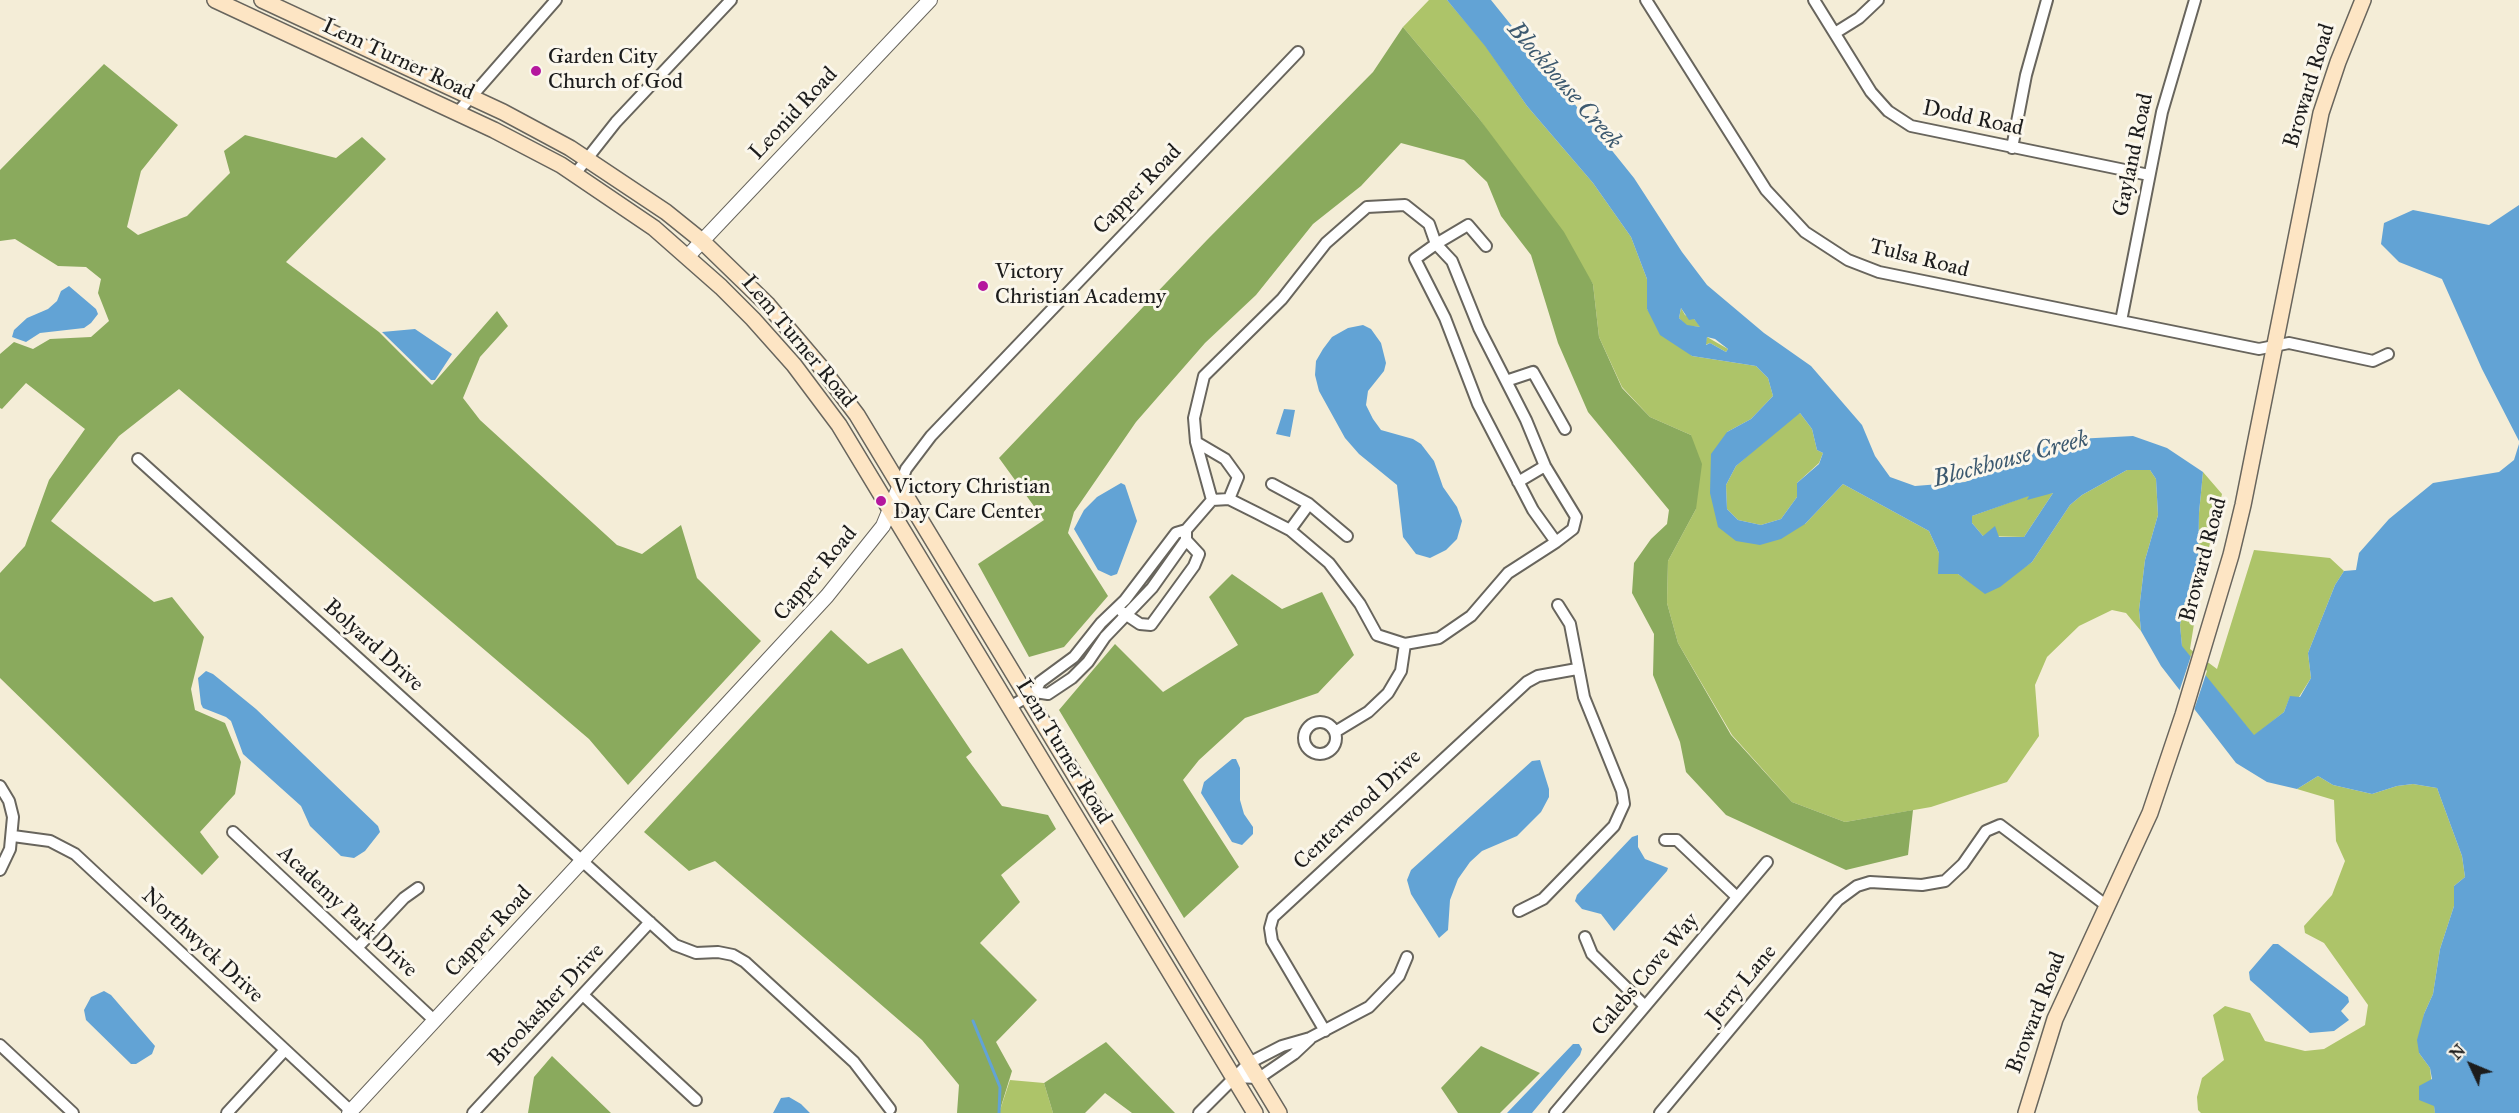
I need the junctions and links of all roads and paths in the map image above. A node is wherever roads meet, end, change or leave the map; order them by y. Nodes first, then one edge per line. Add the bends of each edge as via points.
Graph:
1 (214, 0) edge
2 (262, 0) edge
3 (556, 0) edge
4 (731, 0) edge
5 (930, 0) edge
6 (1646, 0) edge
7 (1814, 0) edge
8 (1878, 0) edge
9 (2047, 0) edge
10 (2195, 0) edge
11 (2363, 0) edge
12 (1835, 33) junction
13 (1298, 52) dead end
14 (470, 96) junction
15 (457, 113) junction
16 (2012, 148) junction
17 (587, 158) junction
18 (575, 174) junction
19 (2149, 175) junction
20 (702, 241) junction
21 (1436, 244) junction
22 (1486, 246) dead end
23 (688, 256) junction
24 (2121, 321) junction
25 (2273, 346) junction
26 (2388, 354) dead end
27 (1506, 381) junction
28 (1564, 429) dead end
29 (1196, 442) junction
30 (138, 459) dead end
31 (1545, 466) junction
32 (1518, 482) junction
33 (1272, 484) dead end
34 (900, 485) junction
35 (1229, 499) junction
36 (1212, 500) junction
37 (1308, 504) junction
38 (890, 507) junction
39 (1290, 530) junction
40 (1186, 535) junction
41 (1347, 536) dead end
42 (1556, 542) junction
43 (1558, 605) dead end
44 (1117, 608) junction
45 (1126, 616) junction
46 (1405, 644) junction
47 (1577, 669) junction
48 (1031, 694) junction
49 (1010, 707) junction
50 (1335, 732) dead end
51 (0, 786) edge
52 (233, 832) dead end
53 (13, 836) junction
54 (1665, 840) dead end
55 (583, 862) junction
56 (1767, 862) dead end
57 (0, 870) edge
58 (1141, 884) junction
59 (418, 888) dead end
60 (1123, 895) junction
61 (1737, 897) junction
62 (2107, 906) junction
63 (1519, 911) dead end
64 (650, 922) junction
65 (1585, 937) dead end
66 (357, 948) junction
67 (1407, 957) dead end
68 (583, 995) junction
69 (1645, 1006) junction
70 (435, 1021) junction
71 (1325, 1031) junction
72 (1310, 1038) junction
73 (0, 1045) edge
74 (285, 1050) junction
75 (1249, 1063) junction
76 (1233, 1077) junction
77 (1258, 1078) junction
78 (696, 1100) dead end
79 (890, 1109) dead end
80 (351, 1112) edge
81 (73, 1113) edge
82 (227, 1113) edge
83 (473, 1113) edge
84 (1199, 1113) edge
85 (1255, 1113) edge
86 (1279, 1113) edge
87 (1555, 1113) edge
88 (1660, 1113) edge
89 (2026, 1113) edge

1 - 15 main road, Lem Turner Road
2 - 14 main road, Lem Turner Road
3 - 14 street
4 - 17 street
5 - 20 street, Leonid Road
6 - 24 street, Tulsa Road via 1766,190 1790,218 1825,247 1879,272
7 - 12 street, Dodd Road
8 - 12 street
9 - 16 street via 2026,75
10 - 19 street, Gayland Road via 2173,67
11 - 25 main road, Broward Road via 2321,113
12 - 16 street, Dodd Road via 1871,92 1899,120 1928,132
13 - 34 street, Capper Road via 931,436 906,469
14 - 15 street
14 - 17 main road, Lem Turner Road
15 - 18 main road, Lem Turner Road
16 - 19 street, Dodd Road
17 - 18 street
17 - 20 main road, Lem Turner Road
18 - 23 main road, Lem Turner Road
19 - 24 street, Gayland Road
20 - 23 street, Leonid Road
20 - 34 main road, Lem Turner Road via 763,300 820,366 857,415
21 - 22 street via 1468,225
21 - 27 street via 1452,261
21 - 29 street via 1429,224 1405,205 1367,207 1326,243 1282,299 1204,376 1194,418
21 - 32 street via 1415,259 1445,318 1478,404
23 - 38 main road, Lem Turner Road via 753,319 804,378 839,425
24 - 25 street, Tulsa Road via 2259,349
25 - 26 street, Tulsa Road via 2289,343 2373,360
25 - 62 main road, Broward Road via 2243,505 2201,656 2150,813
27 - 28 street via 1533,372
27 - 31 street
29 - 35 street via 1225,459 1238,477
29 - 36 street
30 - 55 street, Bolyard Drive
31 - 32 street
31 - 42 street via 1576,517 1574,529
32 - 42 street
33 - 37 street
34 - 38 street, Capper Road
34 - 48 main road, Lem Turner Road
35 - 36 street
35 - 39 street
36 - 40 street
37 - 39 street
37 - 41 street
38 - 49 main road, Lem Turner Road
38 - 55 street, Capper Road via 883,526 827,596
39 - 46 street via 1329,563 1360,604 1377,635
40 - 44 street via 1176,533
40 - 45 street via 1152,588
40 - 45 street via 1199,554 1151,625
42 - 46 street via 1508,573 1471,616 1439,638
43 - 47 street via 1570,624
44 - 45 street
44 - 48 street via 1074,657 1040,682
45 - 48 street via 1072,678 1047,694
46 - 50 street via 1401,671 1388,693 1368,712
47 - 63 street via 1624,804 1614,826 1543,899
47 - 71 street, Centerwood Drive via 1538,676 1527,682 1273,918 1272,941
48 - 49 street
48 - 58 main road, Lem Turner Road
49 - 60 main road, Lem Turner Road
51 - 53 street via 9,801
52 - 66 street, Academy Park Drive
53 - 57 street
53 - 74 street, Northwyck Drive via 50,841 75,854
54 - 61 street via 1677,840
55 - 64 street, Bolyard Drive
55 - 70 street, Capper Road
56 - 61 street, Calebs Cove Way
58 - 60 main road
58 - 75 main road, Lem Turner Road
59 - 66 street
60 - 76 main road, Lem Turner Road
61 - 69 street, Calebs Cove Way
62 - 88 street, Jerry Lane via 2000,825 1986,831 1963,864 1945,881 1922,885 1870,882 1857,886 1838,900
62 - 89 main road, Broward Road via 2055,1018
64 - 68 street, Brookasher Drive
64 - 79 street, Bolyard Drive via 685,951 733,955 745,962 854,1062
65 - 69 street via 1592,954
66 - 70 street, Academy Park Drive
67 - 71 street via 1399,976 1369,1007
68 - 78 street
68 - 83 street, Brookasher Drive
69 - 87 street, Calebs Cove Way
70 - 80 street, Capper Road
71 - 72 street
72 - 75 street via 1282,1046
72 - 77 street
73 - 81 street
74 - 80 street, Northwyck Drive
74 - 82 street
75 - 76 street
75 - 77 main road, Lem Turner Road
76 - 77 street
76 - 84 street
76 - 85 main road, Lem Turner Road
77 - 86 main road, Lem Turner Road

